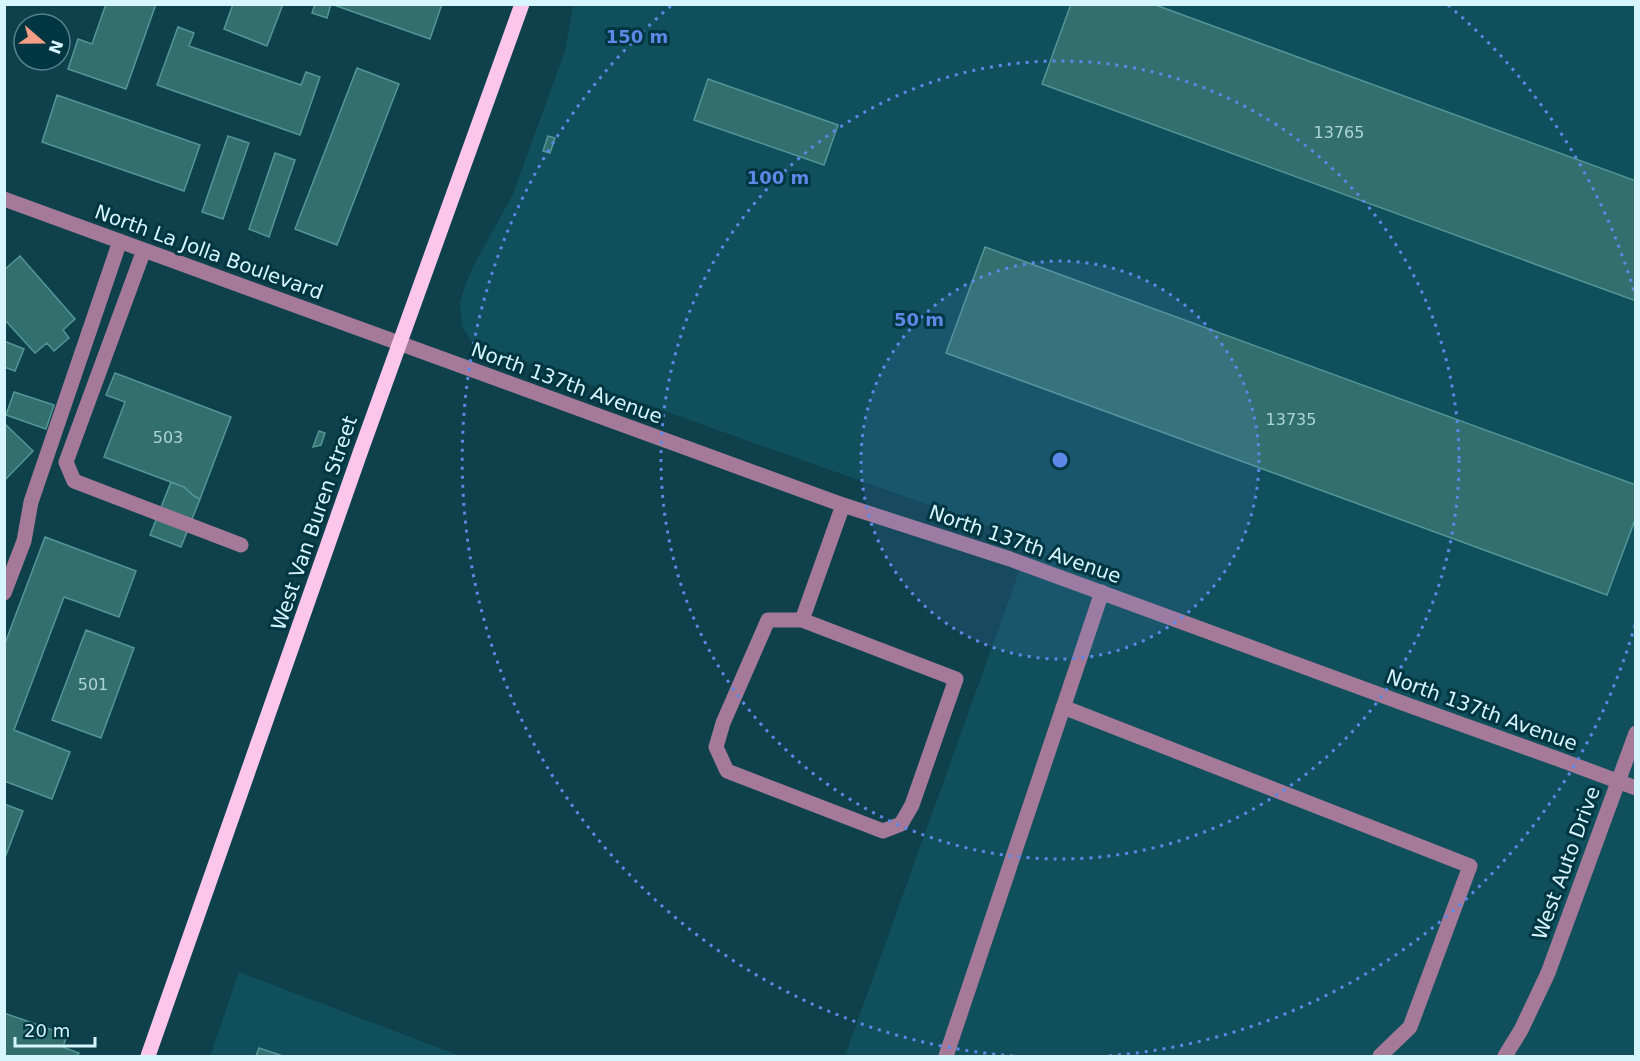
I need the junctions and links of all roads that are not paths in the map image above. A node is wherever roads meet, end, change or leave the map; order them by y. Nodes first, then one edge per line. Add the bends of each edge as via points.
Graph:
1 (522, 4) edge
2 (4, 199) edge
3 (120, 242) junction
4 (144, 250) junction
5 (400, 344) junction
6 (843, 505) junction
7 (241, 545) dead end
8 (1102, 592) junction
9 (4, 593) edge
10 (802, 620) junction
11 (1063, 707) junction
12 (1635, 733) edge
13 (1617, 782) junction
14 (1635, 789) edge
15 (148, 1056) edge
16 (946, 1056) edge
17 (1380, 1056) edge
18 (1505, 1056) edge

1 - 5 main road, West Van Buren Street
2 - 3 street, North La Jolla Boulevard
3 - 4 street, North La Jolla Boulevard
3 - 9 street
4 - 5 street, North La Jolla Boulevard
4 - 7 street via 66,462 74,481
5 - 6 street, North 137th Avenue
5 - 15 main road, West Van Buren Street
6 - 8 street, North 137th Avenue
6 - 10 street
8 - 11 street
8 - 13 street, North 137th Avenue
10 - 10 street via 768,620 718,739 716,747 727,771 883,831 901,824 912,805 956,679
11 - 16 street
11 - 17 street via 1470,866 1410,1027
12 - 13 street, West Auto Drive
13 - 14 street, North 137th Avenue
13 - 18 street, West Auto Drive via 1548,973

